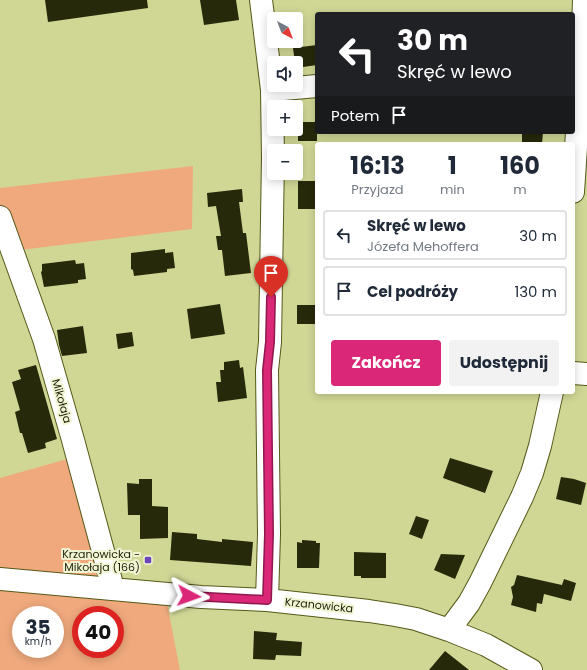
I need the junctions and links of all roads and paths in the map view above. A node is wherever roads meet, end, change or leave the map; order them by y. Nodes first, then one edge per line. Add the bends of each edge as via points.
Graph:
1 (261, 0) edge
2 (584, 0) edge
3 (268, 56) edge
4 (581, 67) edge
5 (315, 86) edge
6 (303, 87) edge
7 (272, 92) edge
8 (575, 161) edge
9 (0, 217) edge
10 (575, 373) edge
11 (587, 374) edge
12 (552, 394) edge
13 (0, 578) edge
14 (113, 588) junction
15 (267, 600) junction
16 (449, 630) junction
17 (531, 670) edge

1 - 3 street
2 - 4 street
4 - 8 street
5 - 6 street
7 - 15 street via 272,252 267,370
9 - 14 street, Mikołaja via 44,339
10 - 11 street
12 - 16 street via 540,446 522,497 480,584
13 - 14 street, Krzanowicka
14 - 15 street, Krzanowicka via 201,597
15 - 16 street, Krzanowicka via 395,614
16 - 17 street, Krzanowicka via 486,645

